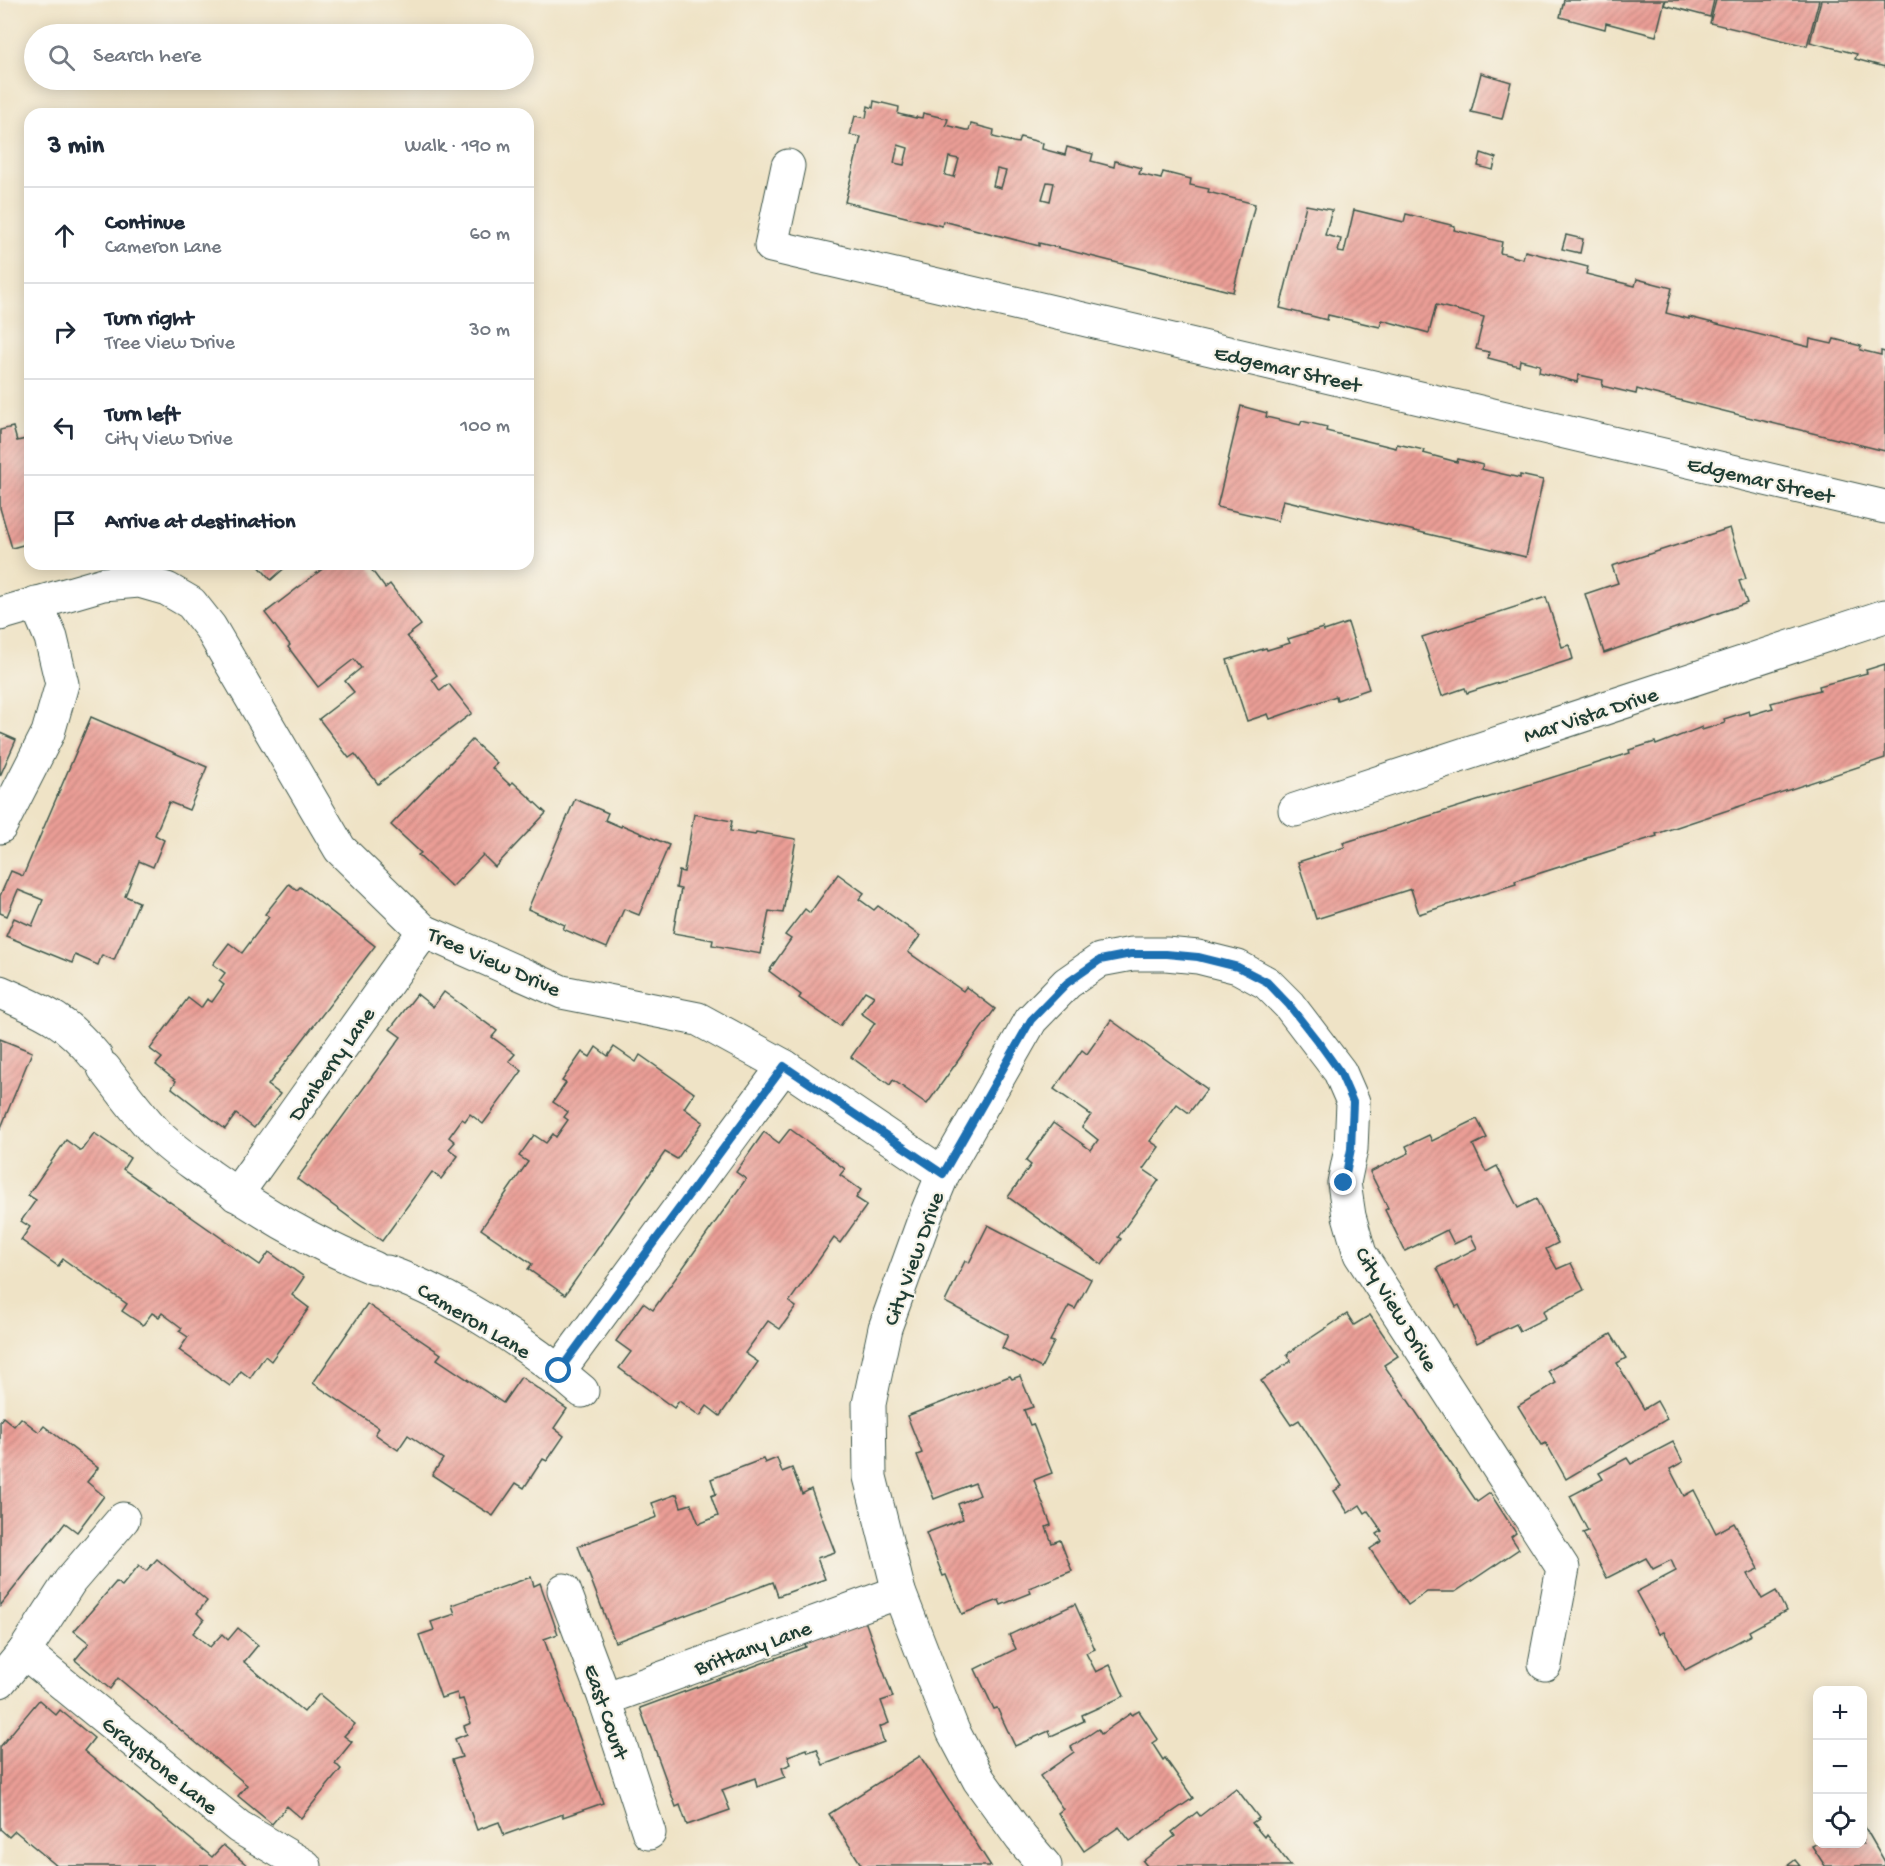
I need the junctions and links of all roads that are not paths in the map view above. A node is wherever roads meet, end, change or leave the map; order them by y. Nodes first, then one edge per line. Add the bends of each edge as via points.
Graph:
1 (788, 166) dead end
2 (1885, 507) edge
3 (36, 603) junction
4 (0, 614) edge
5 (1885, 616) edge
6 (1295, 810) dead end
7 (0, 827) edge
8 (424, 931) junction
9 (0, 992) edge
10 (784, 1066) junction
11 (943, 1174) junction
12 (236, 1195) junction
13 (123, 1520) dead end
14 (564, 1590) dead end
15 (899, 1592) junction
16 (24, 1652) junction
17 (1545, 1664) dead end
18 (0, 1681) edge
19 (605, 1699) junction
20 (649, 1833) dead end
21 (305, 1866) edge
22 (1045, 1866) edge

1 - 2 street, Edgemar Street via 771,246
3 - 4 street, Tree View Drive
3 - 7 street via 51,638 62,684 48,733
3 - 8 street, Tree View Drive via 103,584 139,581 168,589 191,603 210,627 340,849
5 - 6 street, Mar Vista Drive
8 - 10 street, Tree View Drive via 562,992 698,1019
8 - 12 street, Danberry Lane
9 - 12 street via 73,1031 160,1137
10 - 11 street, Tree View Drive
10 - 12 street, Cameron Lane via 571,1381 465,1308 414,1282 315,1242
11 - 15 street, City View Drive via 885,1328 869,1404 870,1477
11 - 17 street, City View Drive via 1031,1020 1067,983 1100,960 1131,954 1198,957 1238,967 1267,982 1340,1072 1353,1102 1351,1149 1344,1183 1360,1254 1563,1568
13 - 16 street via 70,1581
14 - 19 street, East Court
15 - 19 street, Brittany Lane
15 - 22 street, City View Drive via 954,1731 979,1780
16 - 18 street
16 - 21 street, Graystone Lane via 239,1827
19 - 20 street, East Court

